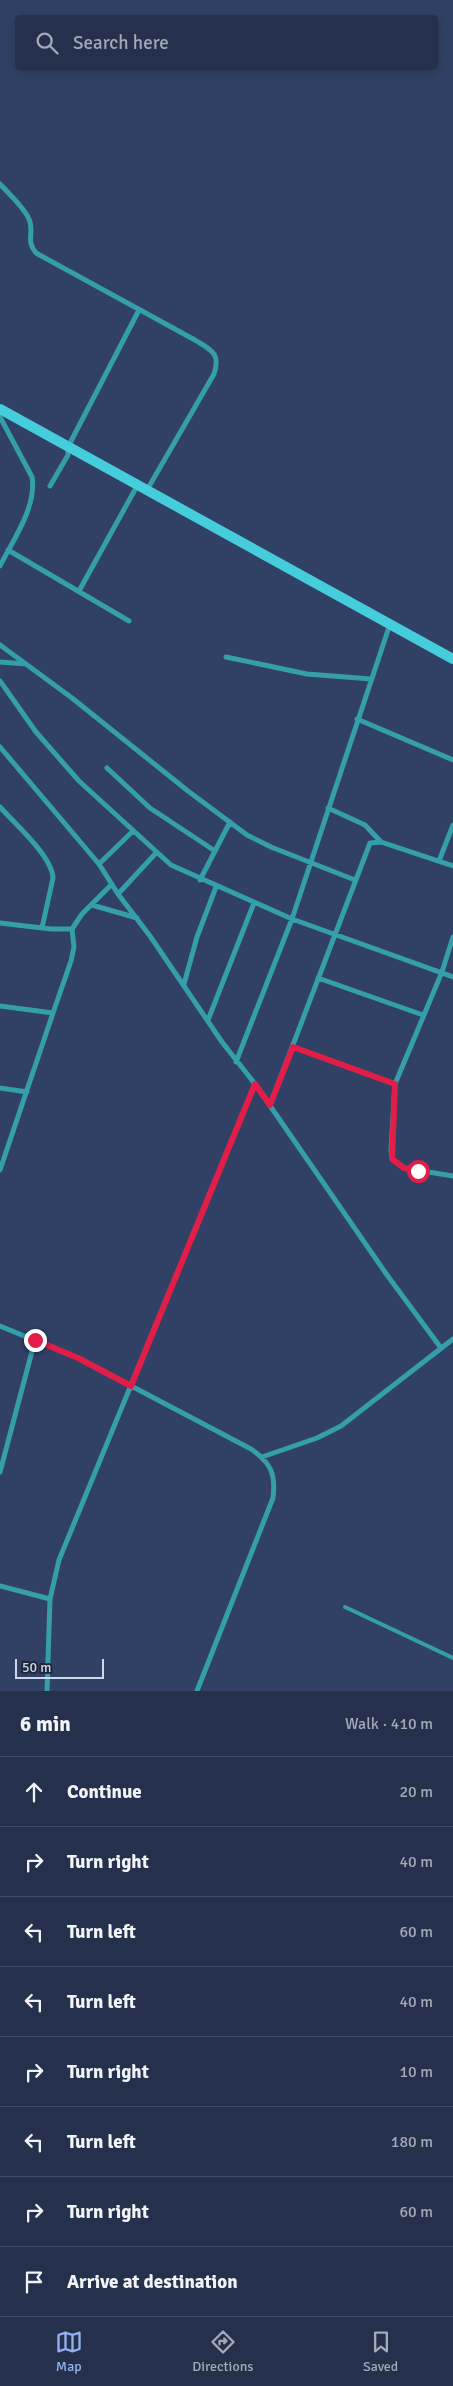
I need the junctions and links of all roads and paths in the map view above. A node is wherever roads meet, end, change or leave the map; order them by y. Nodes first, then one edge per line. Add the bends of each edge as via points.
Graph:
1 (0, 184) edge
2 (139, 310) junction
3 (0, 409) edge
4 (0, 417) edge
5 (68, 447) junction
6 (50, 486) dead end
7 (137, 486) junction
8 (146, 490) junction
9 (8, 550) junction
10 (0, 566) edge
11 (78, 591) junction
12 (129, 621) dead end
13 (390, 624) junction
14 (0, 645) edge
15 (226, 657) dead end
16 (453, 659) edge
17 (0, 662) edge
18 (26, 664) junction
19 (371, 679) junction
20 (0, 681) edge
21 (357, 719) junction
22 (0, 747) edge
23 (453, 760) edge
24 (107, 768) dead end
25 (0, 807) edge
26 (328, 808) junction
27 (230, 822) junction
28 (453, 824) edge
29 (132, 832) junction
30 (380, 842) junction
31 (215, 851) junction
32 (156, 853) junction
33 (439, 861) junction
34 (310, 863) junction
35 (99, 864) junction
36 (453, 866) edge
37 (200, 880) junction
38 (355, 880) junction
39 (112, 884) junction
40 (216, 887) junction
41 (118, 894) junction
42 (254, 903) junction
43 (92, 905) junction
44 (137, 918) junction
45 (292, 919) junction
46 (0, 923) edge
47 (42, 928) junction
48 (72, 929) junction
49 (335, 935) junction
50 (453, 937) edge
51 (442, 972) junction
52 (453, 977) edge
53 (318, 978) junction
54 (184, 984) junction
55 (0, 1006) edge
56 (53, 1013) junction
57 (423, 1015) junction
58 (208, 1020) junction
59 (293, 1047) junction
60 (236, 1062) junction
61 (255, 1084) junction
62 (395, 1084) junction
63 (0, 1088) edge
64 (27, 1092) junction
65 (270, 1105) junction
66 (0, 1170) edge
67 (453, 1176) edge
68 (0, 1326) edge
69 (453, 1339) edge
70 (35, 1340) junction
71 (442, 1348) junction
72 (131, 1386) junction
73 (262, 1457) junction
74 (0, 1472) edge
75 (0, 1586) edge
76 (50, 1599) junction
77 (345, 1607) dead end
78 (453, 1658) edge
79 (46, 1691) edge
80 (197, 1691) edge

1 - 2 street via 26,213 30,221 29,241 36,253
2 - 5 street
2 - 8 street via 209,349 218,360 214,374
3 - 5 street
4 - 9 street via 32,477 33,485 30,503
5 - 6 street via 68,455
5 - 7 street
7 - 8 street
7 - 11 street
8 - 13 street
9 - 10 street
9 - 11 street
11 - 12 street
13 - 16 street
13 - 19 street
14 - 18 street
15 - 19 street via 307,674
17 - 18 street
18 - 27 street
19 - 21 street
20 - 29 street via 60,761
21 - 23 street
21 - 26 street
22 - 35 street
24 - 31 street via 150,808
25 - 47 street via 52,870
26 - 30 street via 365,825
26 - 34 street
27 - 31 street
27 - 34 street via 263,843
28 - 33 street
29 - 32 street
29 - 35 street
30 - 33 street
30 - 38 street via 370,843
31 - 37 street
32 - 37 street
32 - 41 street
33 - 36 street
34 - 38 street
34 - 45 street
35 - 39 street
37 - 40 street
38 - 49 street
39 - 41 street
39 - 43 street
40 - 42 street
40 - 54 street
41 - 44 street
42 - 45 street
42 - 58 street
43 - 44 street
43 - 48 street
44 - 54 street
45 - 49 street
45 - 60 street
46 - 47 street
47 - 48 street
48 - 56 street via 74,947 71,961
49 - 51 street
49 - 53 street
50 - 51 street
51 - 52 street
51 - 57 street
53 - 57 street
53 - 59 street
54 - 58 street
55 - 56 street
56 - 64 street
57 - 62 street
58 - 60 street
59 - 62 street
59 - 65 street
60 - 61 street
61 - 65 street
61 - 72 street
62 - 67 street via 392,1159 404,1168
63 - 64 street
64 - 66 street
65 - 71 street via 387,1275
68 - 70 street
69 - 71 street
70 - 72 street
70 - 74 street
71 - 73 street via 341,1426
72 - 73 street
72 - 76 street via 60,1560
73 - 80 street via 275,1482 274,1498
75 - 76 street
76 - 79 street
77 - 78 lane

